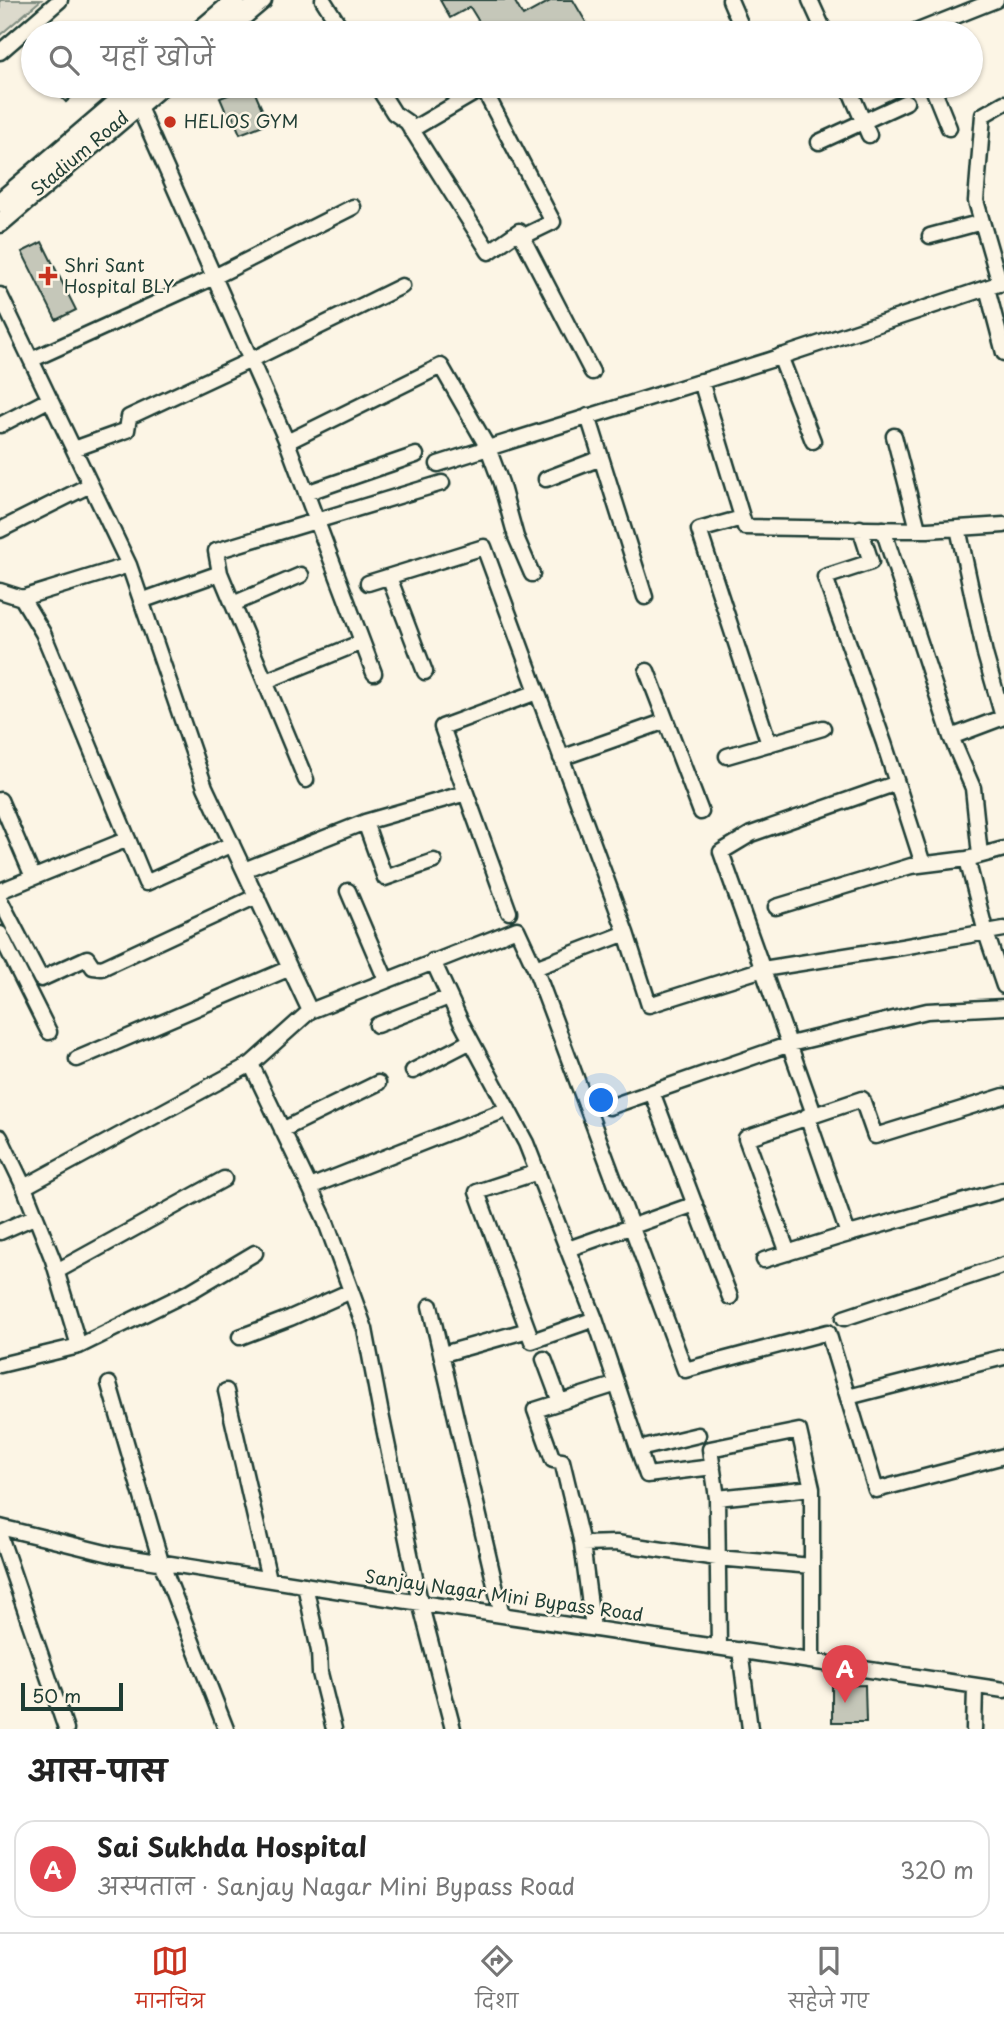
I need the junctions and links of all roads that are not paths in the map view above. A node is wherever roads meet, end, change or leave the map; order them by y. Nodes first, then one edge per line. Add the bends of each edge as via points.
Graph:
1 (60, 0) edge
2 (236, 0) edge
3 (262, 0) edge
4 (323, 0) edge
5 (730, 0) edge
6 (810, 0) edge
7 (996, 0) edge
8 (36, 21) edge
9 (211, 21) edge
10 (237, 21) edge
11 (336, 21) edge
12 (739, 21) edge
13 (820, 21) edge
14 (943, 21) edge
15 (21, 34) edge
16 (0, 52) edge
17 (122, 98) edge
18 (146, 98) edge
19 (385, 98) edge
20 (466, 98) edge
21 (488, 98) edge
22 (853, 98) edge
23 (937, 98) edge
24 (906, 102) dead end
25 (1004, 103) edge
26 (138, 105) junction
27 (866, 128) junction
28 (949, 128) dead end
29 (411, 130) junction
30 (819, 142) dead end
31 (0, 202) edge
32 (353, 206) dead end
33 (982, 222) junction
34 (0, 223) edge
35 (930, 236) dead end
36 (522, 237) junction
37 (214, 277) junction
38 (997, 284) edge
39 (402, 286) dead end
40 (0, 295) edge
41 (1004, 352) edge
42 (780, 356) junction
43 (31, 360) junction
44 (251, 360) junction
45 (592, 372) dead end
46 (701, 381) junction
47 (50, 399) junction
48 (588, 416) junction
49 (0, 425) edge
50 (894, 436) dead end
51 (813, 441) dead end
52 (287, 442) junction
53 (488, 447) junction
54 (74, 449) junction
55 (416, 455) dead end
56 (601, 458) junction
57 (438, 464) dead end
58 (546, 479) dead end
59 (442, 483) dead end
60 (90, 485) junction
61 (306, 493) junction
62 (742, 518) junction
63 (316, 520) junction
64 (1004, 525) edge
65 (860, 528) junction
66 (958, 528) junction
67 (883, 529) junction
68 (918, 529) junction
69 (0, 530) edge
70 (128, 565) junction
71 (220, 573) junction
72 (532, 574) dead end
73 (301, 575) dead end
74 (390, 577) junction
75 (368, 583) dead end
76 (0, 591) edge
77 (22, 597) junction
78 (645, 597) dead end
79 (141, 601) junction
80 (233, 604) junction
81 (362, 642) junction
82 (647, 671) dead end
83 (425, 672) dead end
84 (374, 673) dead end
85 (266, 681) junction
86 (537, 692) junction
87 (1003, 717) edge
88 (666, 721) junction
89 (823, 728) dead end
90 (951, 737) junction
91 (769, 744) junction
92 (727, 756) dead end
93 (561, 758) junction
94 (306, 780) dead end
95 (897, 783) junction
96 (466, 793) junction
97 (0, 800) edge
98 (701, 813) dead end
99 (365, 822) junction
100 (128, 839) junction
101 (232, 844) junction
102 (1004, 849) edge
103 (974, 857) junction
104 (434, 861) dead end
105 (923, 864) junction
106 (244, 870) junction
107 (33, 877) junction
108 (0, 891) edge
109 (348, 891) dead end
110 (257, 897) junction
111 (0, 900) edge
112 (776, 907) dead end
113 (509, 912) dead end
114 (1004, 929) edge
115 (626, 933) junction
116 (986, 933) junction
117 (0, 934) edge
118 (433, 961) junction
119 (290, 968) junction
120 (535, 968) junction
121 (763, 968) junction
122 (386, 980) junction
123 (1004, 986) edge
124 (449, 997) junction
125 (1004, 1007) edge
126 (310, 1011) junction
127 (377, 1025) dead end
128 (49, 1032) dead end
129 (471, 1041) junction
130 (790, 1044) junction
131 (77, 1059) dead end
132 (251, 1065) junction
133 (413, 1071) dead end
134 (378, 1083) dead end
135 (652, 1092) junction
136 (1004, 1096) edge
137 (608, 1107) dead end
138 (508, 1109) junction
139 (811, 1115) junction
140 (282, 1130) junction
141 (0, 1137) edge
142 (538, 1172) junction
143 (224, 1179) dead end
144 (24, 1187) junction
145 (310, 1187) junction
146 (1004, 1190) edge
147 (695, 1204) junction
148 (36, 1216) junction
149 (632, 1227) junction
150 (0, 1232) edge
151 (848, 1234) junction
152 (568, 1249) junction
153 (255, 1253) dead end
154 (788, 1253) junction
155 (764, 1260) dead end
156 (1004, 1265) edge
157 (57, 1271) junction
158 (351, 1291) junction
159 (730, 1297) dead end
160 (430, 1306) dead end
161 (844, 1318) dead end
162 (595, 1319) junction
163 (528, 1330) junction
164 (240, 1337) dead end
165 (79, 1346) junction
166 (443, 1354) junction
167 (1004, 1357) edge
168 (544, 1359) dead end
169 (0, 1365) edge
170 (109, 1384) dead end
171 (617, 1384) junction
172 (226, 1391) dead end
173 (848, 1397) junction
174 (560, 1402) junction
175 (698, 1435) dead end
176 (639, 1449) junction
177 (1004, 1456) edge
178 (713, 1467) junction
179 (811, 1488) junction
180 (717, 1498) junction
181 (0, 1527) edge
182 (0, 1536) edge
183 (582, 1544) junction
184 (718, 1559) junction
185 (161, 1562) junction
186 (812, 1566) junction
187 (269, 1579) junction
188 (305, 1585) junction
189 (420, 1602) junction
190 (502, 1615) junction
191 (593, 1628) junction
192 (719, 1647) junction
193 (740, 1650) junction
194 (812, 1661) junction
195 (975, 1686) junction
196 (1004, 1690) edge
197 (66, 1729) edge
198 (226, 1729) edge
199 (334, 1729) edge
200 (453, 1729) edge
201 (750, 1729) edge
202 (974, 1729) edge

1 - 8 street
2 - 9 main road
3 - 10 main road
4 - 11 street
5 - 12 street
6 - 13 street
7 - 14 street
15 - 16 street
17 - 31 main road, Stadium Road
18 - 26 main road, Stadium Road
19 - 29 street
20 - 29 street
21 - 36 street via 553,222
22 - 27 street
23 - 28 street
24 - 27 street
25 - 33 street via 983,115 976,201
26 - 34 main road, Stadium Road
26 - 37 street
27 - 30 street
29 - 36 street via 489,252 519,231
32 - 37 street
33 - 35 street
33 - 38 street
36 - 45 street
37 - 43 street
37 - 44 street
38 - 41 street
38 - 42 street
39 - 44 street
40 - 43 street
42 - 46 street
42 - 51 street
43 - 47 street
44 - 52 street
44 - 54 street via 129,416 127,430
46 - 48 street
46 - 62 street
47 - 49 street
47 - 54 street
48 - 53 street
48 - 56 street
50 - 68 street
52 - 53 street via 441,366
52 - 61 street
53 - 57 street
53 - 72 street
54 - 60 street
55 - 61 street
56 - 58 street
56 - 78 street
59 - 63 street
60 - 69 street
60 - 70 street
61 - 63 street
62 - 65 street via 744,527
62 - 91 street via 699,530
63 - 71 street via 216,551
63 - 81 street
64 - 66 street
65 - 67 street
65 - 95 street via 871,562 825,577
66 - 68 street
66 - 87 street
67 - 68 street
67 - 90 street
70 - 77 street
70 - 79 street
71 - 79 street
71 - 80 street
73 - 80 street
74 - 75 street
74 - 83 street
74 - 86 street via 484,547
76 - 77 street
77 - 100 street via 43,634
79 - 101 street via 205,787
80 - 85 street
81 - 84 street
81 - 85 street
82 - 88 street
85 - 94 street
86 - 93 street
86 - 96 street via 442,727
87 - 90 street
88 - 93 street
88 - 98 street
89 - 91 street
90 - 103 street via 973,788
91 - 92 street
93 - 115 street
95 - 105 street
95 - 121 street via 751,834 721,852
96 - 99 street
96 - 113 street
97 - 107 street
99 - 104 street via 385,878
99 - 106 street
100 - 101 street via 146,883
100 - 107 street
101 - 106 street
102 - 103 street
103 - 105 street
103 - 116 street
105 - 112 street
106 - 110 street
107 - 108 street
109 - 122 street
110 - 111 street via 102,968 93,967 87,958 41,979
110 - 119 street
114 - 116 street
115 - 120 street
115 - 121 street via 649,1005
116 - 121 street
116 - 123 street
117 - 128 street
118 - 120 street via 517,929
118 - 122 street
118 - 124 street
119 - 126 street
119 - 131 street
120 - 149 street
121 - 130 street
122 - 126 street
124 - 127 street
124 - 129 street
125 - 130 street via 927,1011
126 - 132 street
129 - 133 street
129 - 138 street
130 - 135 street
130 - 139 street
132 - 140 street
132 - 144 street
134 - 140 street
135 - 137 street
135 - 147 street
136 - 139 street via 876,1136 862,1100
138 - 142 street
138 - 145 street
139 - 151 street
139 - 154 street via 746,1138
140 - 145 street
141 - 144 street
142 - 152 street
142 - 163 street via 477,1192
143 - 157 street
144 - 148 street
145 - 158 street
146 - 151 street
147 - 149 street
147 - 159 street
148 - 150 street
148 - 157 street
149 - 152 street
149 - 173 street via 685,1370 828,1332
151 - 154 street
152 - 162 street
153 - 165 street via 191,1292
154 - 155 street
156 - 161 street
157 - 165 street
158 - 164 street
158 - 189 street via 365,1329
160 - 166 street
162 - 163 street via 532,1341
162 - 171 street
163 - 166 street
165 - 169 street
166 - 190 street
167 - 173 street
168 - 174 street
170 - 185 street
171 - 174 street
171 - 176 street
172 - 187 street
173 - 177 street via 876,1490
174 - 183 street via 535,1410 554,1460 562,1461
175 - 176 street
176 - 178 street via 647,1475
178 - 179 street via 710,1449 799,1431
178 - 180 street
179 - 180 street
179 - 186 street
180 - 184 street
181 - 185 street, Sanjay Nagar Mini Bypass Road
182 - 197 street
183 - 184 street via 616,1543
183 - 191 street
184 - 186 street
184 - 192 street
185 - 187 street, Sanjay Nagar Mini Bypass Road
185 - 198 street
186 - 194 street
187 - 188 street, Sanjay Nagar Mini Bypass Road
188 - 189 street, Sanjay Nagar Mini Bypass Road
188 - 199 street
189 - 190 street, Sanjay Nagar Mini Bypass Road
189 - 200 street
190 - 191 street, Sanjay Nagar Mini Bypass Road
191 - 192 street, Sanjay Nagar Mini Bypass Road
192 - 193 street, Sanjay Nagar Mini Bypass Road
193 - 194 street, Sanjay Nagar Mini Bypass Road
193 - 201 street
194 - 195 street, Sanjay Nagar Mini Bypass Road
195 - 196 street, Sanjay Nagar Mini Bypass Road
195 - 202 street

